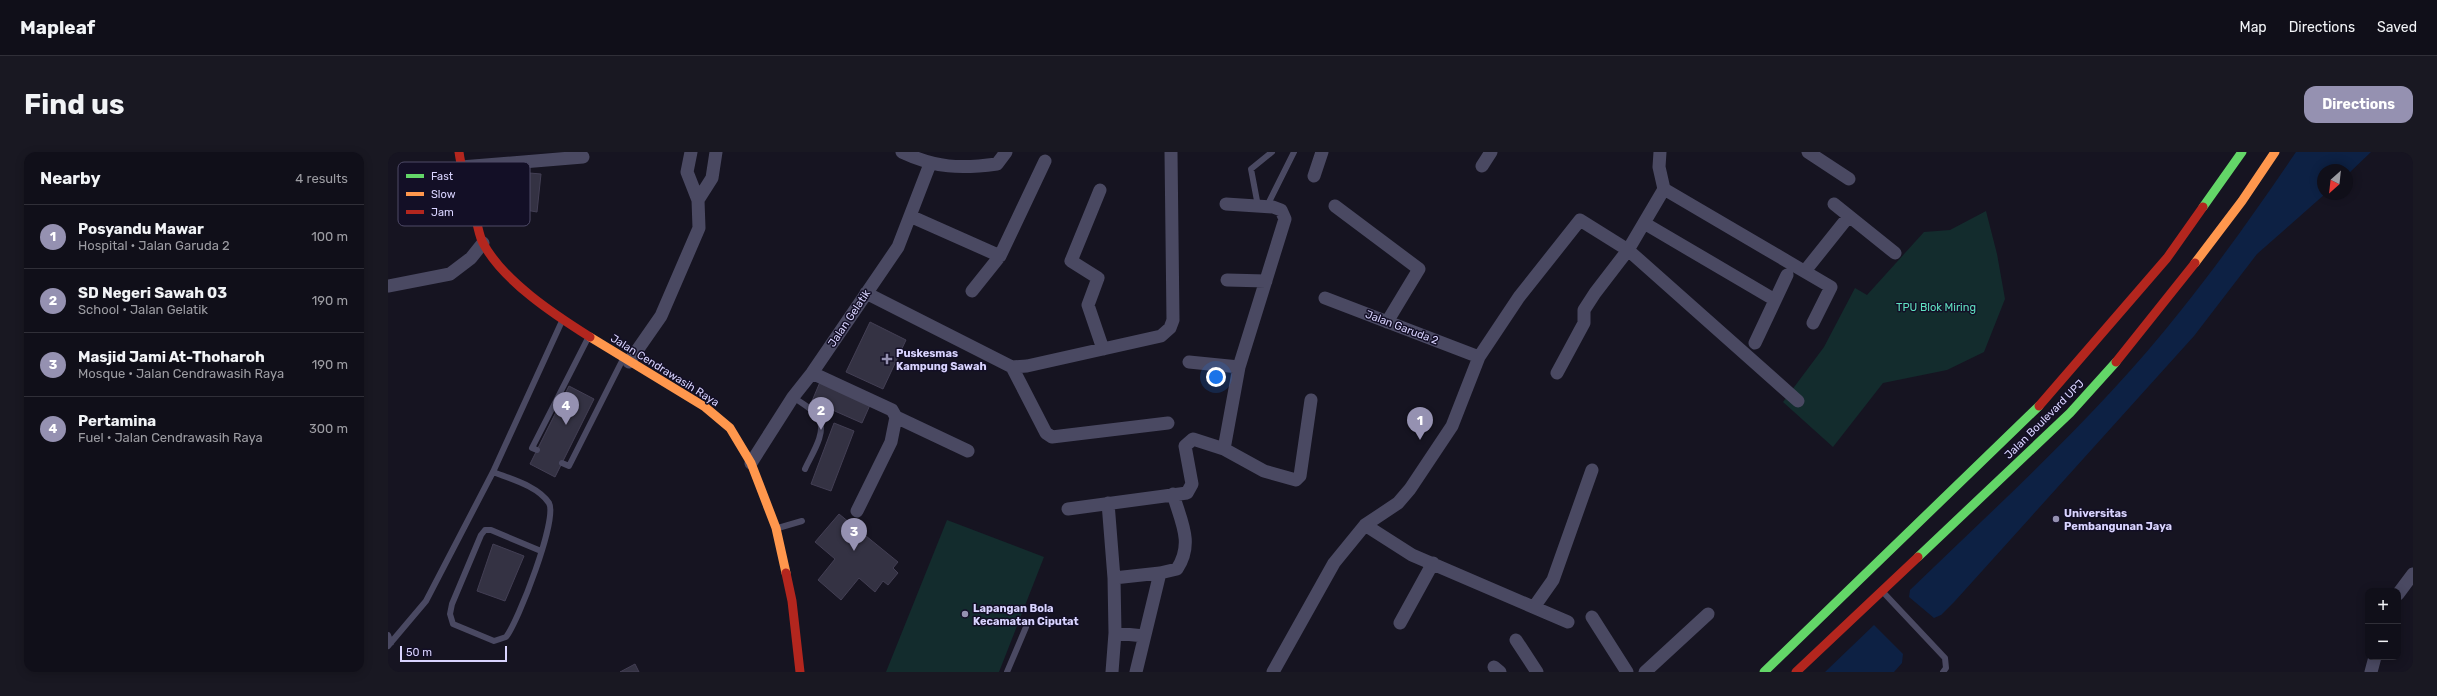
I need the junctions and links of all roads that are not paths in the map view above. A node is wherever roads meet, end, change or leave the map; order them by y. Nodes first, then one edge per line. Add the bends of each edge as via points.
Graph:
1 (459, 152) edge
2 (691, 152) edge
3 (716, 152) edge
4 (902, 152) edge
5 (1006, 152) edge
6 (1171, 152) edge
7 (1272, 152) edge
8 (1294, 152) edge
9 (1322, 152) edge
10 (1491, 152) edge
11 (1660, 152) edge
12 (1808, 152) edge
13 (2242, 152) edge
14 (2275, 152) edge
15 (583, 157) dead end
16 (928, 160) edge
17 (1045, 161) dead end
18 (460, 162) edge
19 (522, 162) edge
20 (1482, 166) dead end
21 (1314, 176) dead end
22 (1849, 179) dead end
23 (1664, 189) junction
24 (1100, 190) dead end
25 (698, 200) junction
26 (1226, 204) dead end
27 (1834, 204) dead end
28 (1263, 206) junction
29 (1335, 206) dead end
30 (910, 216) junction
31 (1849, 216) junction
32 (1644, 222) junction
33 (478, 226) edge
34 (483, 243) junction
35 (1628, 250) junction
36 (1895, 253) dead end
37 (1000, 256) junction
38 (1805, 271) junction
39 (1787, 275) dead end
40 (1227, 280) dead end
41 (1266, 281) junction
42 (388, 286) edge
43 (972, 291) dead end
44 (866, 292) junction
45 (1325, 298) dead end
46 (1775, 300) junction
47 (563, 320) junction
48 (1387, 322) junction
49 (1812, 323) dead end
50 (588, 337) junction
51 (1754, 343) dead end
52 (1103, 349) junction
53 (1479, 357) junction
54 (626, 360) junction
55 (1189, 362) dead end
56 (1012, 367) junction
57 (1238, 367) junction
58 (812, 373) junction
59 (1557, 373) dead end
60 (793, 397) junction
61 (1311, 400) dead end
62 (1798, 401) dead end
63 (896, 417) junction
64 (1168, 423) dead end
65 (1224, 449) junction
66 (537, 450) dead end
67 (968, 451) dead end
68 (562, 463) dead end
69 (751, 463) junction
70 (805, 469) dead end
71 (1592, 470) dead end
72 (493, 472) junction
73 (1173, 494) junction
74 (1108, 503) junction
75 (1068, 509) dead end
76 (857, 511) dead end
77 (802, 521) dead end
78 (1365, 525) junction
79 (776, 528) junction
80 (541, 551) junction
81 (1433, 563) junction
82 (1160, 573) junction
83 (2413, 574) edge
84 (1114, 578) junction
85 (1874, 582) junction
86 (2401, 590) edge
87 (1534, 607) junction
88 (1708, 614) dead end
89 (1592, 617) dead end
90 (1568, 622) dead end
91 (1400, 623) dead end
92 (1026, 627) dead end
93 (1115, 633) junction
94 (388, 635) edge
95 (1144, 636) junction
96 (1516, 640) dead end
97 (389, 645) edge
98 (2374, 660) edge
99 (800, 672) edge
100 (1008, 672) edge
101 (1112, 672) edge
102 (1136, 672) edge
103 (1273, 672) edge
104 (1537, 672) edge
105 (1627, 672) edge
106 (1645, 672) edge
107 (1764, 672) edge
108 (1796, 672) edge
109 (1943, 672) edge
110 (2371, 672) edge

1 - 18 street, Jalan Cendrawasih Raya
2 - 25 street via 687,172
3 - 25 street via 712,178
4 - 16 street
5 - 16 street via 997,164 968,167
6 - 52 street via 1173,320 1170,328 1161,336
7 - 28 lane via 1251,169
8 - 28 lane
9 - 21 street via 1319,168
10 - 20 street
11 - 23 street via 1659,167
12 - 22 street
13 - 85 street, Jalan Boulevard UPJ via 2167,258 2048,399
14 - 85 street, Jalan Boulevard UPJ via 2200,257 2116,362 2070,413
15 - 19 street
16 - 30 street, Jalan Gelatik
17 - 37 street
23 - 32 street
23 - 38 street
24 - 52 street via 1071,261 1098,278 1088,305
25 - 54 street via 699,228 661,316
26 - 28 street
27 - 31 street
28 - 41 street via 1281,210 1285,219
29 - 48 street via 1419,269
30 - 37 street
30 - 44 street, Jalan Gelatik via 898,247
31 - 36 street
31 - 38 street
32 - 35 street
32 - 46 street
33 - 34 street, Jalan Cendrawasih Raya
34 - 42 street via 471,258 450,274
34 - 47 street, Jalan Cendrawasih Raya via 502,268
35 - 53 street via 1580,220 1519,297
35 - 59 street via 1584,310 1584,323
35 - 62 street
37 - 43 street
38 - 49 street via 1831,287
39 - 46 street
40 - 41 street
41 - 57 street
44 - 56 street
44 - 58 street, Jalan Gelatik
45 - 48 street, Jalan Garuda 2
46 - 51 street
47 - 50 street, Jalan Cendrawasih Raya
47 - 72 lane
48 - 53 street, Jalan Garuda 2
50 - 54 street, Jalan Cendrawasih Raya
50 - 66 lane via 532,448
52 - 56 street
53 - 78 street via 1452,426 1410,489 1398,503
54 - 68 lane via 569,466
54 - 69 street, Jalan Cendrawasih Raya via 705,407 730,428
55 - 57 street
56 - 64 street via 1046,433 1052,437
57 - 65 street
58 - 60 street, Jalan Gelatik
58 - 63 street via 892,410
60 - 69 street, Jalan Gelatik
60 - 70 lane via 816,414 821,426
61 - 65 street via 1299,479 1264,471
63 - 67 street
63 - 76 street via 891,442
65 - 73 street via 1193,439 1188,442 1185,446 1192,484 1187,493
69 - 79 street, Jalan Cendrawasih Raya
71 - 87 street via 1553,580
72 - 80 lane via 524,484 541,494 549,503 552,512
72 - 97 lane via 426,601 417,615
73 - 74 street
73 - 82 street via 1187,544 1185,557 1177,569
74 - 75 street
74 - 84 street
77 - 79 lane
78 - 81 street via 1412,554
78 - 103 street via 1334,563
79 - 99 street, Jalan Cendrawasih Raya via 792,601
80 - 80 lane via 514,626 506,637 494,641 453,624 450,614 452,604 485,530 491,530
81 - 87 street
81 - 91 street
82 - 84 street
82 - 95 street
83 - 86 street
84 - 93 street
85 - 107 street, Jalan Boulevard UPJ
85 - 108 street, Jalan Boulevard UPJ
85 - 109 lane via 1945,658 1946,668
87 - 90 street
88 - 106 street
89 - 105 street
92 - 100 lane
93 - 95 street
93 - 101 street
94 - 97 lane
95 - 102 street
96 - 104 street
98 - 110 street

